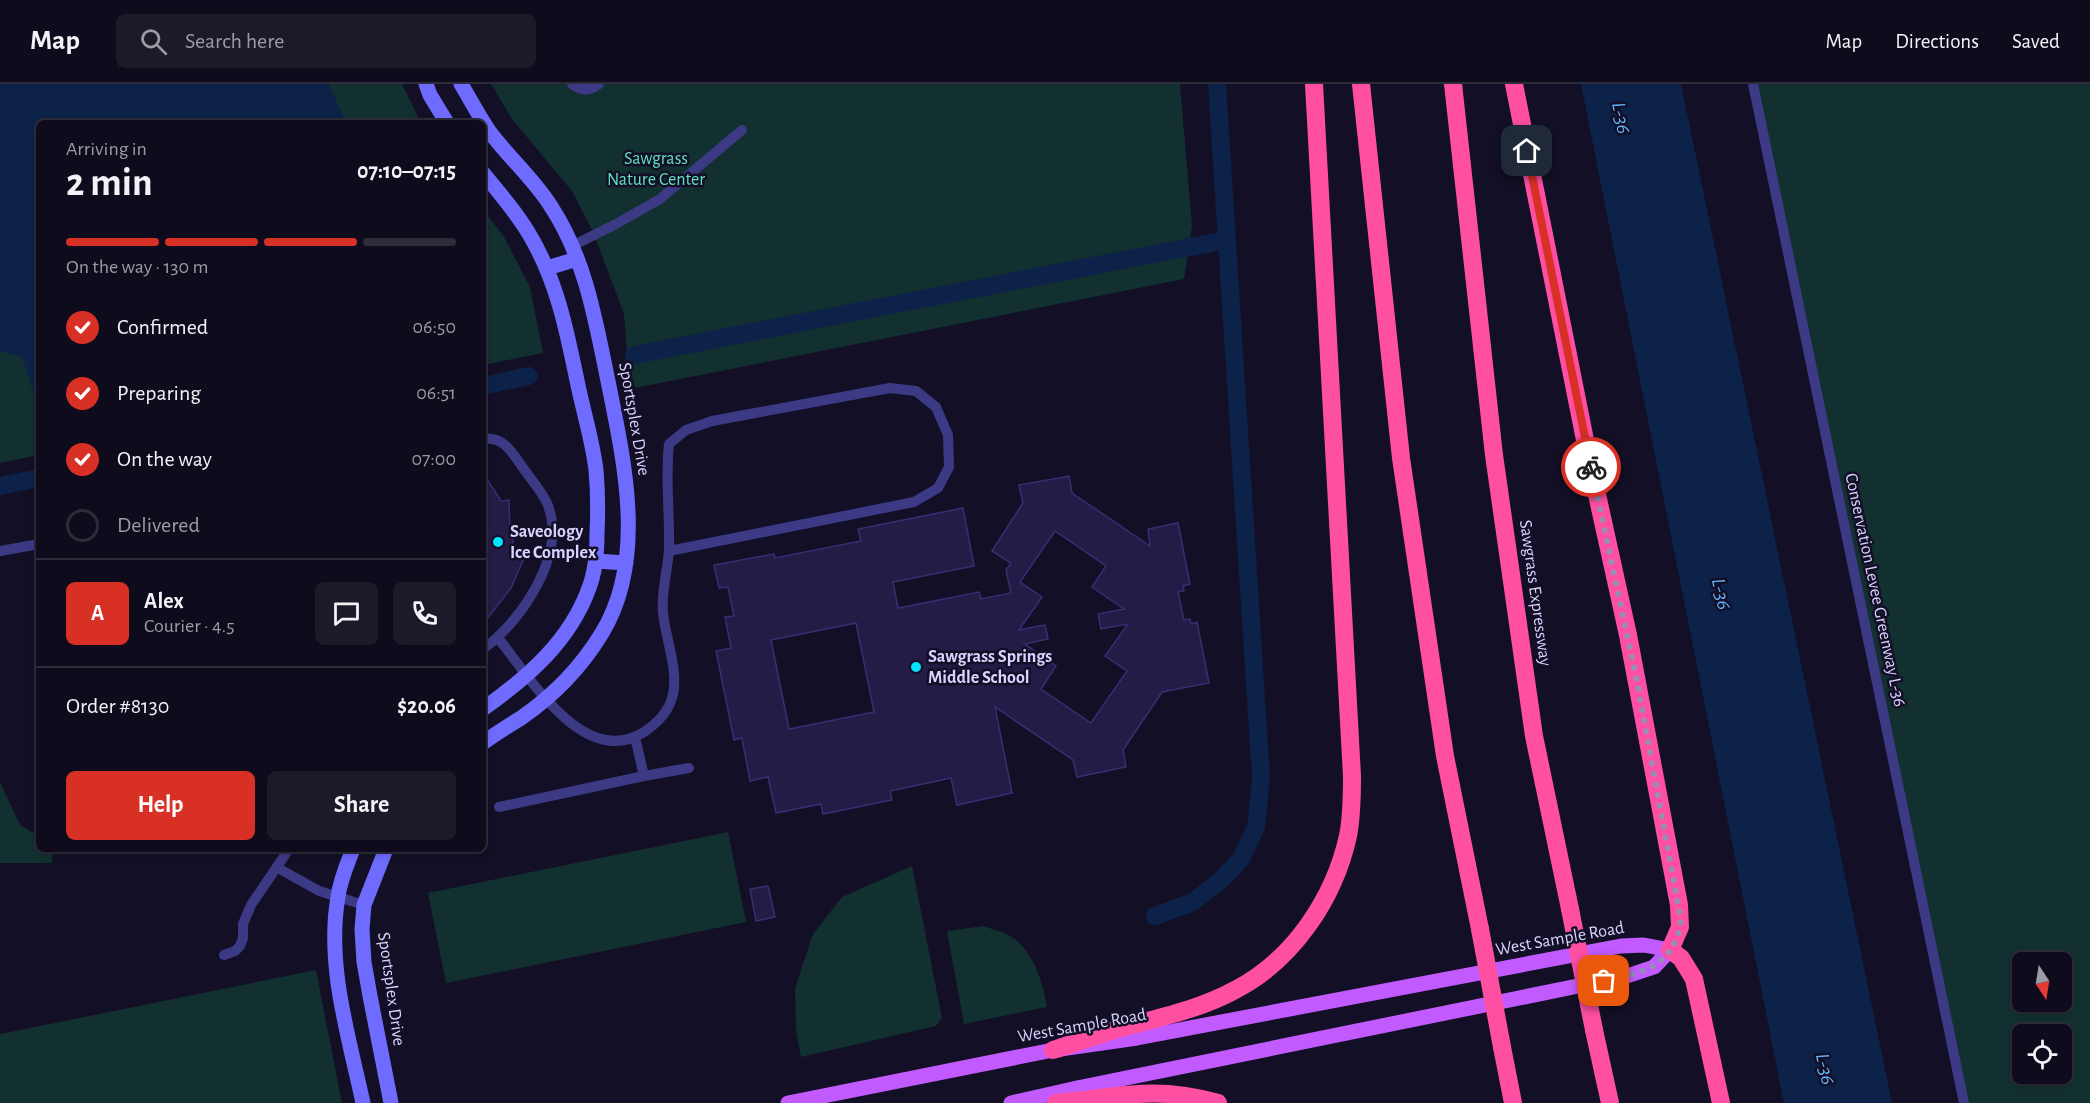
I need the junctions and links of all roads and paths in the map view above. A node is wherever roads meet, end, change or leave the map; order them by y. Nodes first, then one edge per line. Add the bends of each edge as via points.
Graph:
1 (426, 84) edge
2 (461, 84) edge
3 (572, 84) edge
4 (599, 84) edge
5 (1314, 84) edge
6 (1361, 84) edge
7 (1453, 84) edge
8 (1514, 84) edge
9 (1754, 84) edge
10 (445, 120) edge
11 (483, 120) edge
12 (486, 125) edge
13 (742, 129) dead end
14 (486, 177) edge
15 (574, 253) junction
16 (547, 268) junction
17 (486, 439) edge
18 (36, 545) edge
19 (0, 551) edge
20 (669, 551) junction
21 (596, 561) junction
22 (626, 563) junction
23 (498, 638) junction
24 (486, 647) edge
25 (527, 675) junction
26 (546, 698) junction
27 (486, 707) edge
28 (635, 737) junction
29 (486, 741) edge
30 (689, 768) dead end
31 (644, 776) junction
32 (499, 807) dead end
33 (288, 852) edge
34 (352, 852) edge
35 (385, 852) edge
36 (278, 868) junction
37 (337, 898) junction
38 (364, 905) junction
39 (1670, 950) junction
40 (224, 955) dead end
41 (1053, 1050) junction
42 (363, 1103) edge
43 (390, 1103) edge
44 (788, 1103) edge
45 (1011, 1103) edge
46 (1056, 1103) edge
47 (1218, 1103) edge
48 (1513, 1103) edge
49 (1610, 1103) edge
50 (1721, 1103) edge
51 (1964, 1103) edge

1 - 10 street
2 - 11 street, Sportsplex Drive
3 - 4 lane via 586,90
5 - 41 highway via 1352,776 1348,836 1318,910 1294,942 1259,975 1201,1006
6 - 48 highway, bridge via 1401,458 1445,756
7 - 49 highway, Sawgrass Expressway, bridge via 1500,502 1534,736
8 - 39 highway via 1677,893 1680,927
9 - 51 lane, Conservation Levee Greenway L-36
12 - 15 street, Sportsplex Drive via 552,208
13 - 15 lane via 660,199
14 - 16 street via 532,237
15 - 16 street
15 - 22 street, Sportsplex Drive via 593,308 624,462 628,497
16 - 21 street via 565,321 595,468
17 - 23 lane via 506,444 547,503 552,524 545,566 536,589
18 - 19 lane
20 - 20 lane via 914,502 938,488 949,467 948,435 936,407 916,391 890,388 712,421 686,430 669,444
20 - 28 lane via 662,602 674,678 673,697 653,726
21 - 22 street
21 - 25 street via 574,620 555,648
22 - 26 street, Sportsplex Drive via 617,600 603,632 578,666
23 - 24 lane
23 - 25 lane
25 - 26 lane
25 - 27 street
26 - 28 lane via 582,732 601,739
26 - 29 street, Sportsplex Drive
28 - 31 lane
30 - 31 lane
31 - 32 lane
33 - 36 lane
34 - 37 street
35 - 38 street, Sportsplex Drive
36 - 37 lane
36 - 40 lane via 251,904 240,946
37 - 38 lane
37 - 42 street via 337,967
38 - 43 street, Sportsplex Drive via 364,962
39 - 41 main road, West Sample Road via 1621,946
39 - 45 main road via 1654,967 1627,976
39 - 50 highway via 1681,958 1694,979
41 - 44 main road, West Sample Road
46 - 47 highway via 1146,1092 1182,1094

